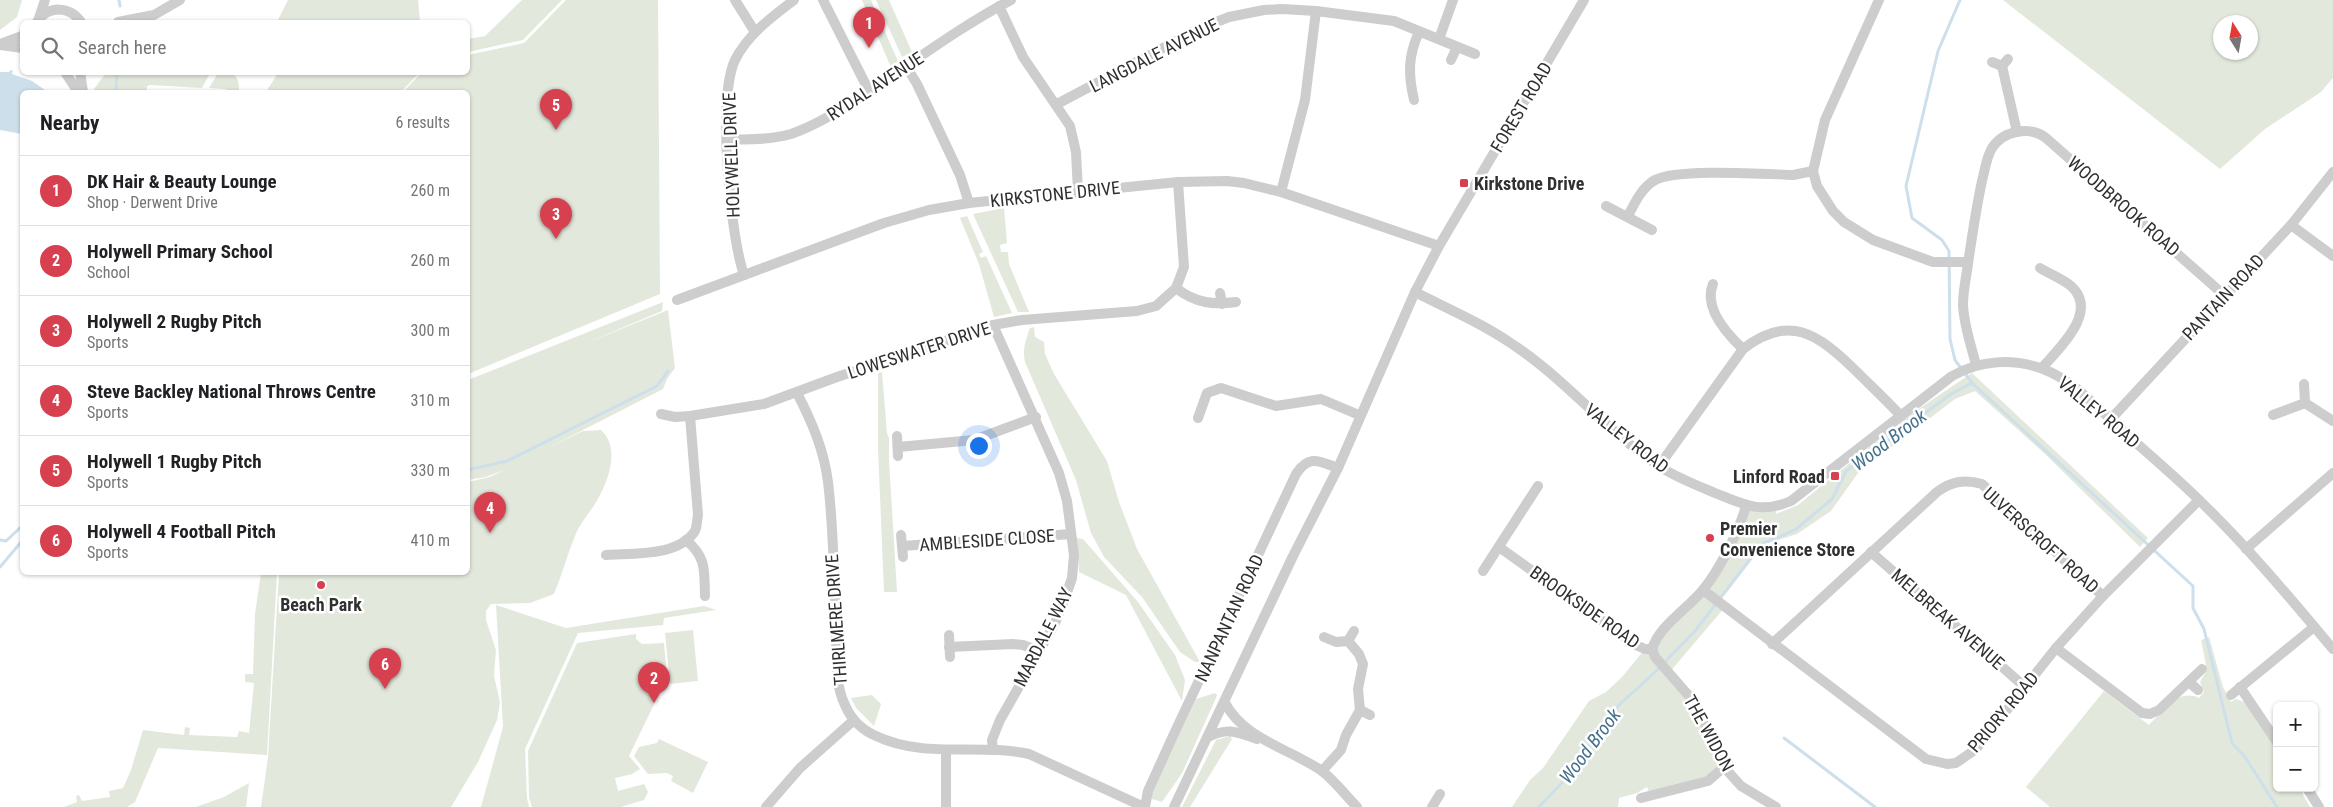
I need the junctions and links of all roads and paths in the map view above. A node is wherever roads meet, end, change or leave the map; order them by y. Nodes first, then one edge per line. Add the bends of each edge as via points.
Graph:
1 (45, 0) edge
2 (65, 0) edge
3 (180, 0) edge
4 (734, 0) edge
5 (794, 0) edge
6 (823, 0) edge
7 (1011, 0) edge
8 (1454, 0) edge
9 (1584, 0) edge
10 (1879, 0) edge
11 (999, 6) junction
12 (1316, 12) junction
13 (73, 13) junction
14 (38, 20) edge
15 (39, 20) edge
16 (79, 20) edge
17 (131, 20) edge
18 (756, 32) junction
19 (1419, 32) junction
20 (20, 37) edge
21 (1439, 39) junction
22 (0, 44) edge
23 (1457, 47) junction
24 (20, 48) edge
25 (1475, 54) dead end
26 (1452, 60) dead end
27 (2001, 62) dead end
28 (906, 66) junction
29 (67, 75) edge
30 (80, 75) edge
31 (77, 90) edge
32 (83, 90) edge
33 (869, 91) junction
34 (1414, 100) dead end
35 (1057, 104) junction
36 (2017, 132) junction
37 (727, 139) junction
38 (1813, 171) junction
39 (2333, 172) edge
40 (1178, 182) junction
41 (1078, 192) junction
42 (1281, 192) junction
43 (969, 203) junction
44 (1606, 206) dead end
45 (1628, 216) junction
46 (2291, 225) junction
47 (1652, 230) dead end
48 (1439, 246) junction
49 (2333, 256) edge
50 (1963, 262) junction
51 (2040, 268) dead end
52 (744, 275) junction
53 (1176, 288) junction
54 (1708, 289) dead end
55 (1415, 292) junction
56 (1220, 293) dead end
57 (2224, 295) junction
58 (677, 300) dead end
59 (1236, 302) dead end
60 (1222, 304) junction
61 (994, 325) junction
62 (1743, 349) junction
63 (1972, 366) junction
64 (2042, 368) junction
65 (2304, 384) dead end
66 (797, 393) junction
67 (2304, 403) junction
68 (661, 414) dead end
69 (1359, 415) junction
70 (2273, 415) dead end
71 (690, 416) junction
72 (1901, 416) junction
73 (1036, 417) junction
74 (1198, 418) dead end
75 (2110, 420) junction
76 (2333, 421) edge
77 (898, 446) dead end
78 (1658, 466) junction
79 (1338, 468) junction
80 (2331, 479) edge
81 (1538, 486) dead end
82 (2199, 500) junction
83 (1746, 506) junction
84 (1071, 534) junction
85 (901, 535) dead end
86 (686, 540) junction
87 (1499, 547) junction
88 (2246, 549) junction
89 (1870, 552) junction
90 (612, 557) dead end
91 (1483, 571) dead end
92 (1703, 590) junction
93 (705, 596) dead end
94 (2103, 596) junction
95 (2314, 627) junction
96 (1354, 631) dead end
97 (948, 635) dead end
98 (1324, 637) dead end
99 (1348, 641) junction
100 (1772, 644) junction
101 (2056, 648) junction
102 (2333, 648) edge
103 (1652, 649) junction
104 (1039, 651) junction
105 (2202, 669) dead end
106 (2189, 682) junction
107 (2025, 686) junction
108 (2240, 687) junction
109 (2198, 690) dead end
110 (2231, 695) dead end
111 (1225, 703) junction
112 (1360, 710) junction
113 (1370, 716) dead end
114 (854, 720) junction
115 (2273, 736) edge
116 (1208, 737) junction
117 (1269, 744) junction
118 (993, 750) junction
119 (946, 751) junction
120 (1724, 767) junction
121 (1322, 772) junction
122 (2309, 792) edge
123 (1646, 793) dead end
124 (1440, 794) dead end
125 (766, 807) edge
126 (946, 807) edge
127 (1145, 807) edge
128 (1174, 807) edge
129 (1357, 807) edge
130 (1432, 807) edge
131 (1776, 807) edge
132 (2319, 807) edge

1 - 14 street
2 - 13 street
3 - 17 street via 154,14
4 - 18 street
5 - 18 street, HOLYWELL DRIVE
6 - 33 street
7 - 11 street, RYDAL AVENUE
8 - 21 street
9 - 48 street, FOREST ROAD
10 - 38 street via 1825,120
11 - 28 street, RYDAL AVENUE
11 - 35 street via 1024,57
12 - 19 street, LANGDALE AVENUE via 1394,21
12 - 35 street, LANGDALE AVENUE via 1264,10 1229,17 1199,29
12 - 42 street via 1305,100
13 - 15 street via 58,9 44,14
13 - 16 street
18 - 37 street, HOLYWELL DRIVE via 744,45 730,76
19 - 21 street, LANGDALE AVENUE
19 - 34 street via 1411,48 1409,65
20 - 22 street
21 - 23 street, LANGDALE AVENUE
22 - 24 street
23 - 25 street, LANGDALE AVENUE
23 - 26 street
27 - 36 street
28 - 33 street, RYDAL AVENUE
28 - 43 street via 963,183
29 - 31 street
30 - 32 street
33 - 37 street, RYDAL AVENUE via 833,114 789,134 766,139
35 - 41 street via 1073,136
36 - 50 street via 1994,146 1987,158
36 - 57 street, WOODBROOK ROAD via 2030,131 2046,138
37 - 52 street, HOLYWELL DRIVE via 734,233
38 - 45 street via 1793,175 1675,174 1654,180 1638,197
38 - 50 street via 1817,186 1833,211 1858,232 1918,257 1944,263
39 - 46 street, PANTAIN ROAD
40 - 41 street, KIRKSTONE DRIVE
40 - 42 street, KIRKSTONE DRIVE via 1227,181
40 - 53 street via 1184,257
41 - 43 street, KIRKSTONE DRIVE
42 - 48 street, KIRKSTONE DRIVE
43 - 52 street, KIRKSTONE DRIVE via 884,223
44 - 45 street
45 - 47 street
46 - 49 street
46 - 57 street, PANTAIN ROAD
48 - 55 street, FOREST ROAD
50 - 63 street via 1963,306
51 - 64 street via 2071,286 2078,295 2081,309 2076,328
52 - 58 street, KIRKSTONE DRIVE
53 - 60 street via 1201,302
53 - 61 street, LOWESWATER DRIVE via 1163,301 1142,310
54 - 62 street via 1719,322
55 - 69 street, NANPANTAN ROAD
55 - 78 street, VALLEY ROAD via 1516,346
56 - 60 street
57 - 75 street, PANTAIN ROAD
59 - 60 street
61 - 66 street, LOWESWATER DRIVE
61 - 73 street, MARDALE WAY
62 - 72 street via 1756,339 1785,329 1815,336 1833,348
62 - 78 street
63 - 64 street, VALLEY ROAD via 2001,362
63 - 72 street, VALLEY ROAD via 1952,376
64 - 75 street, VALLEY ROAD via 2073,385
65 - 67 street
66 - 71 street, LOWESWATER DRIVE via 764,404
66 - 114 street, THIRLMERE DRIVE via 818,439 825,467 837,669 841,696
67 - 70 street
67 - 76 street
68 - 71 street, LOWESWATER DRIVE
69 - 74 street via 1321,399 1276,406 1222,388 1207,393
69 - 79 street, NANPANTAN ROAD
71 - 86 street via 698,516 696,530
72 - 83 street, VALLEY ROAD via 1791,501 1764,509
73 - 77 street via 974,440
73 - 84 street, MARDALE WAY via 1064,488
75 - 82 street, VALLEY ROAD
78 - 83 street, VALLEY ROAD via 1691,484
79 - 111 street, NANPANTAN ROAD
79 - 127 street, NANPANTAN ROAD via 1309,460 1296,474 1148,791
80 - 88 street
81 - 87 street
82 - 88 street, VALLEY ROAD
82 - 94 street, PRIORY ROAD
83 - 92 street, BROOKSIDE ROAD via 1736,533
84 - 85 street, AMBLESIDE CLOSE via 902,551
84 - 104 street, MARDALE WAY via 1074,554 1072,578
86 - 90 street via 662,550
86 - 93 street via 704,561
87 - 91 street
87 - 103 street, BROOKSIDE ROAD via 1636,645
88 - 95 street, VALLEY ROAD
89 - 94 street, ULVERSCROFT ROAD via 1946,485 1970,480 1982,484
89 - 100 street, ULVERSCROFT ROAD
89 - 107 street, MELBREAK AVENUE
92 - 100 street, PRIORY ROAD
92 - 103 street, BROOKSIDE ROAD via 1663,631
94 - 101 street, PRIORY ROAD
95 - 102 street, VALLEY ROAD
95 - 108 street
96 - 99 street
97 - 104 street via 950,652 1013,644
98 - 99 street via 1336,642
99 - 112 street via 1363,664 1358,689
100 - 107 street, PRIORY ROAD via 1926,759 1936,763 1956,763 1976,749
101 - 106 street via 2142,713 2159,710
101 - 107 street, PRIORY ROAD
103 - 120 street, THE WIDON via 1654,658 1696,704
104 - 118 street, MARDALE WAY via 1000,720 992,740
105 - 106 street
106 - 109 street
108 - 110 street
108 - 115 street
111 - 116 street, NANPANTAN ROAD
111 - 117 street via 1231,715
112 - 113 street
112 - 121 street via 1341,750
114 - 119 street, THIRLMERE DRIVE via 865,731 890,742
114 - 125 street via 800,768
116 - 117 street via 1229,730
116 - 128 street, NANPANTAN ROAD
117 - 121 street
118 - 119 street, THIRLMERE DRIVE
118 - 127 street, THIRLMERE DRIVE via 1029,754
119 - 126 street
120 - 123 street via 1708,781
120 - 131 street, THE WIDON via 1741,786
121 - 129 street
122 - 132 street
124 - 130 street

